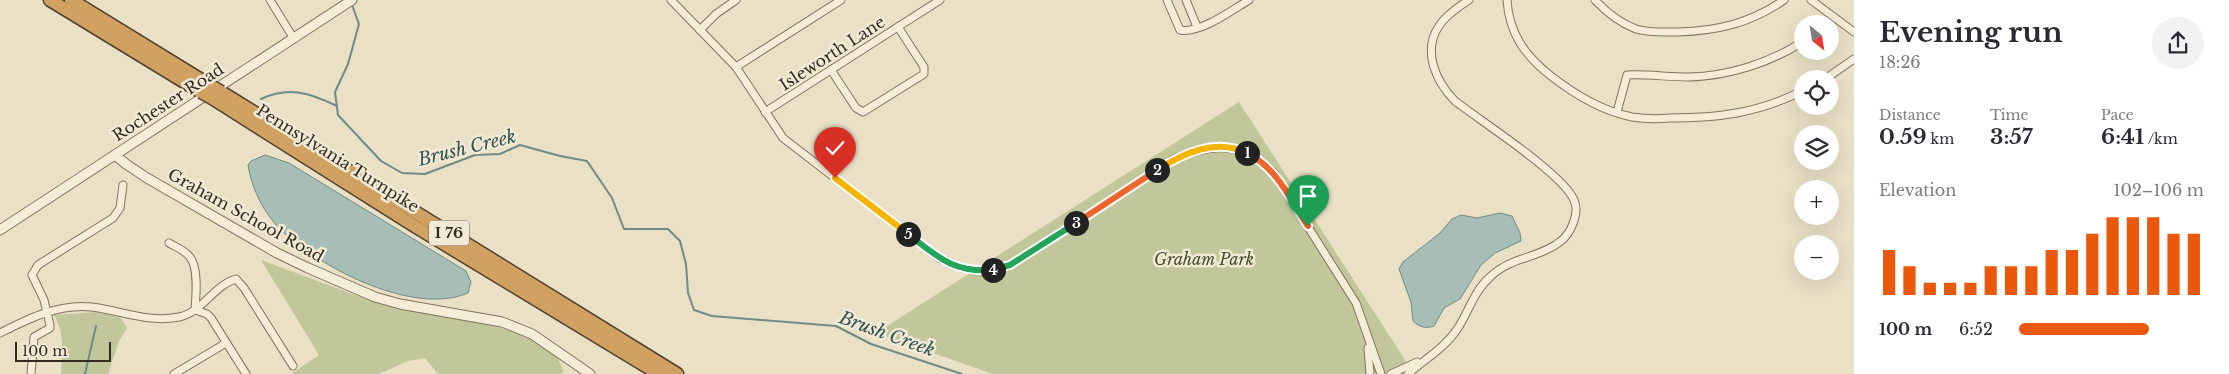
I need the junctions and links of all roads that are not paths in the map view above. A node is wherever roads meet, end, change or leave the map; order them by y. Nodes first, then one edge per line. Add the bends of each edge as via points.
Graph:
1 (50, 0) edge
2 (71, 0) edge
3 (270, 0) edge
4 (352, 0) edge
5 (671, 0) edge
6 (736, 0) edge
7 (841, 0) edge
8 (940, 0) edge
9 (1167, 0) edge
10 (1186, 0) edge
11 (1249, 0) edge
12 (1469, 0) edge
13 (1507, 0) edge
14 (1595, 0) edge
15 (1784, 0) edge
16 (1811, 0) edge
17 (1831, 15) edge
18 (1839, 21) edge
19 (898, 26) junction
20 (1197, 27) junction
21 (700, 30) junction
22 (1854, 32) edge
23 (294, 39) junction
24 (1794, 46) edge
25 (1854, 59) edge
26 (736, 67) junction
27 (831, 70) junction
28 (1838, 70) edge
29 (211, 92) junction
30 (1794, 94) edge
31 (765, 112) junction
32 (1617, 112) junction
33 (115, 155) junction
34 (123, 185) dead end
35 (0, 230) edge
36 (169, 243) dead end
37 (195, 310) junction
38 (46, 312) junction
39 (0, 333) edge
40 (1368, 340) junction
41 (226, 343) junction
42 (1437, 351) junction
43 (293, 366) dead end
44 (586, 373) edge
45 (31, 374) edge
46 (174, 374) edge
47 (246, 374) edge
48 (660, 374) edge
49 (677, 374) edge
50 (1370, 374) edge
51 (1381, 374) edge
52 (1391, 374) edge
53 (1408, 374) edge

1 - 29 highway, Pennsylvania Turnpike / I 76
2 - 29 highway, Pennsylvania Turnpike / I 76
3 - 23 street
4 - 23 street, Rochester Road
5 - 21 street
6 - 21 street
7 - 26 street
8 - 19 street, Isleworth Lane
9 - 20 street via 1180,30
10 - 20 street
11 - 20 street
12 - 42 street via 1438,27 1432,54 1438,79 1455,101 1568,190 1575,202 1575,216 1572,228 1560,242 1520,258 1489,277 1473,298 1458,328
13 - 32 street via 1510,23 1530,59 1569,90 1595,105
14 - 15 street via 1616,19 1656,32 1721,29 1769,10
16 - 17 street
18 - 22 street
19 - 27 street, Isleworth Lane
19 - 27 street via 924,67 924,74 863,112 856,108
21 - 26 street
23 - 33 street, Rochester Road
24 - 32 street via 1767,60 1717,75 1627,75
25 - 28 street
26 - 31 street
27 - 31 street, Isleworth Lane
29 - 48 highway, Pennsylvania Turnpike / I 76 via 413,224
29 - 49 highway, Pennsylvania Turnpike / I 76
30 - 32 street via 1746,113 1720,116 1632,117
31 - 40 street via 783,138 939,258 957,268 977,271 999,270 1010,265 1174,159 1203,148 1240,150 1274,173 1349,291
33 - 35 street, Rochester Road
33 - 44 street, Graham School Road via 155,182 308,268 375,297 502,322 532,334
34 - 38 street via 120,208 113,218 32,271
36 - 37 street via 192,259 196,284
37 - 38 street via 182,316 160,319 79,306
37 - 41 street via 211,318
37 - 43 street via 236,279
38 - 39 street
38 - 45 street via 50,328 34,337
40 - 50 street
40 - 51 street
41 - 46 street
41 - 47 street
42 - 52 street
42 - 53 street

